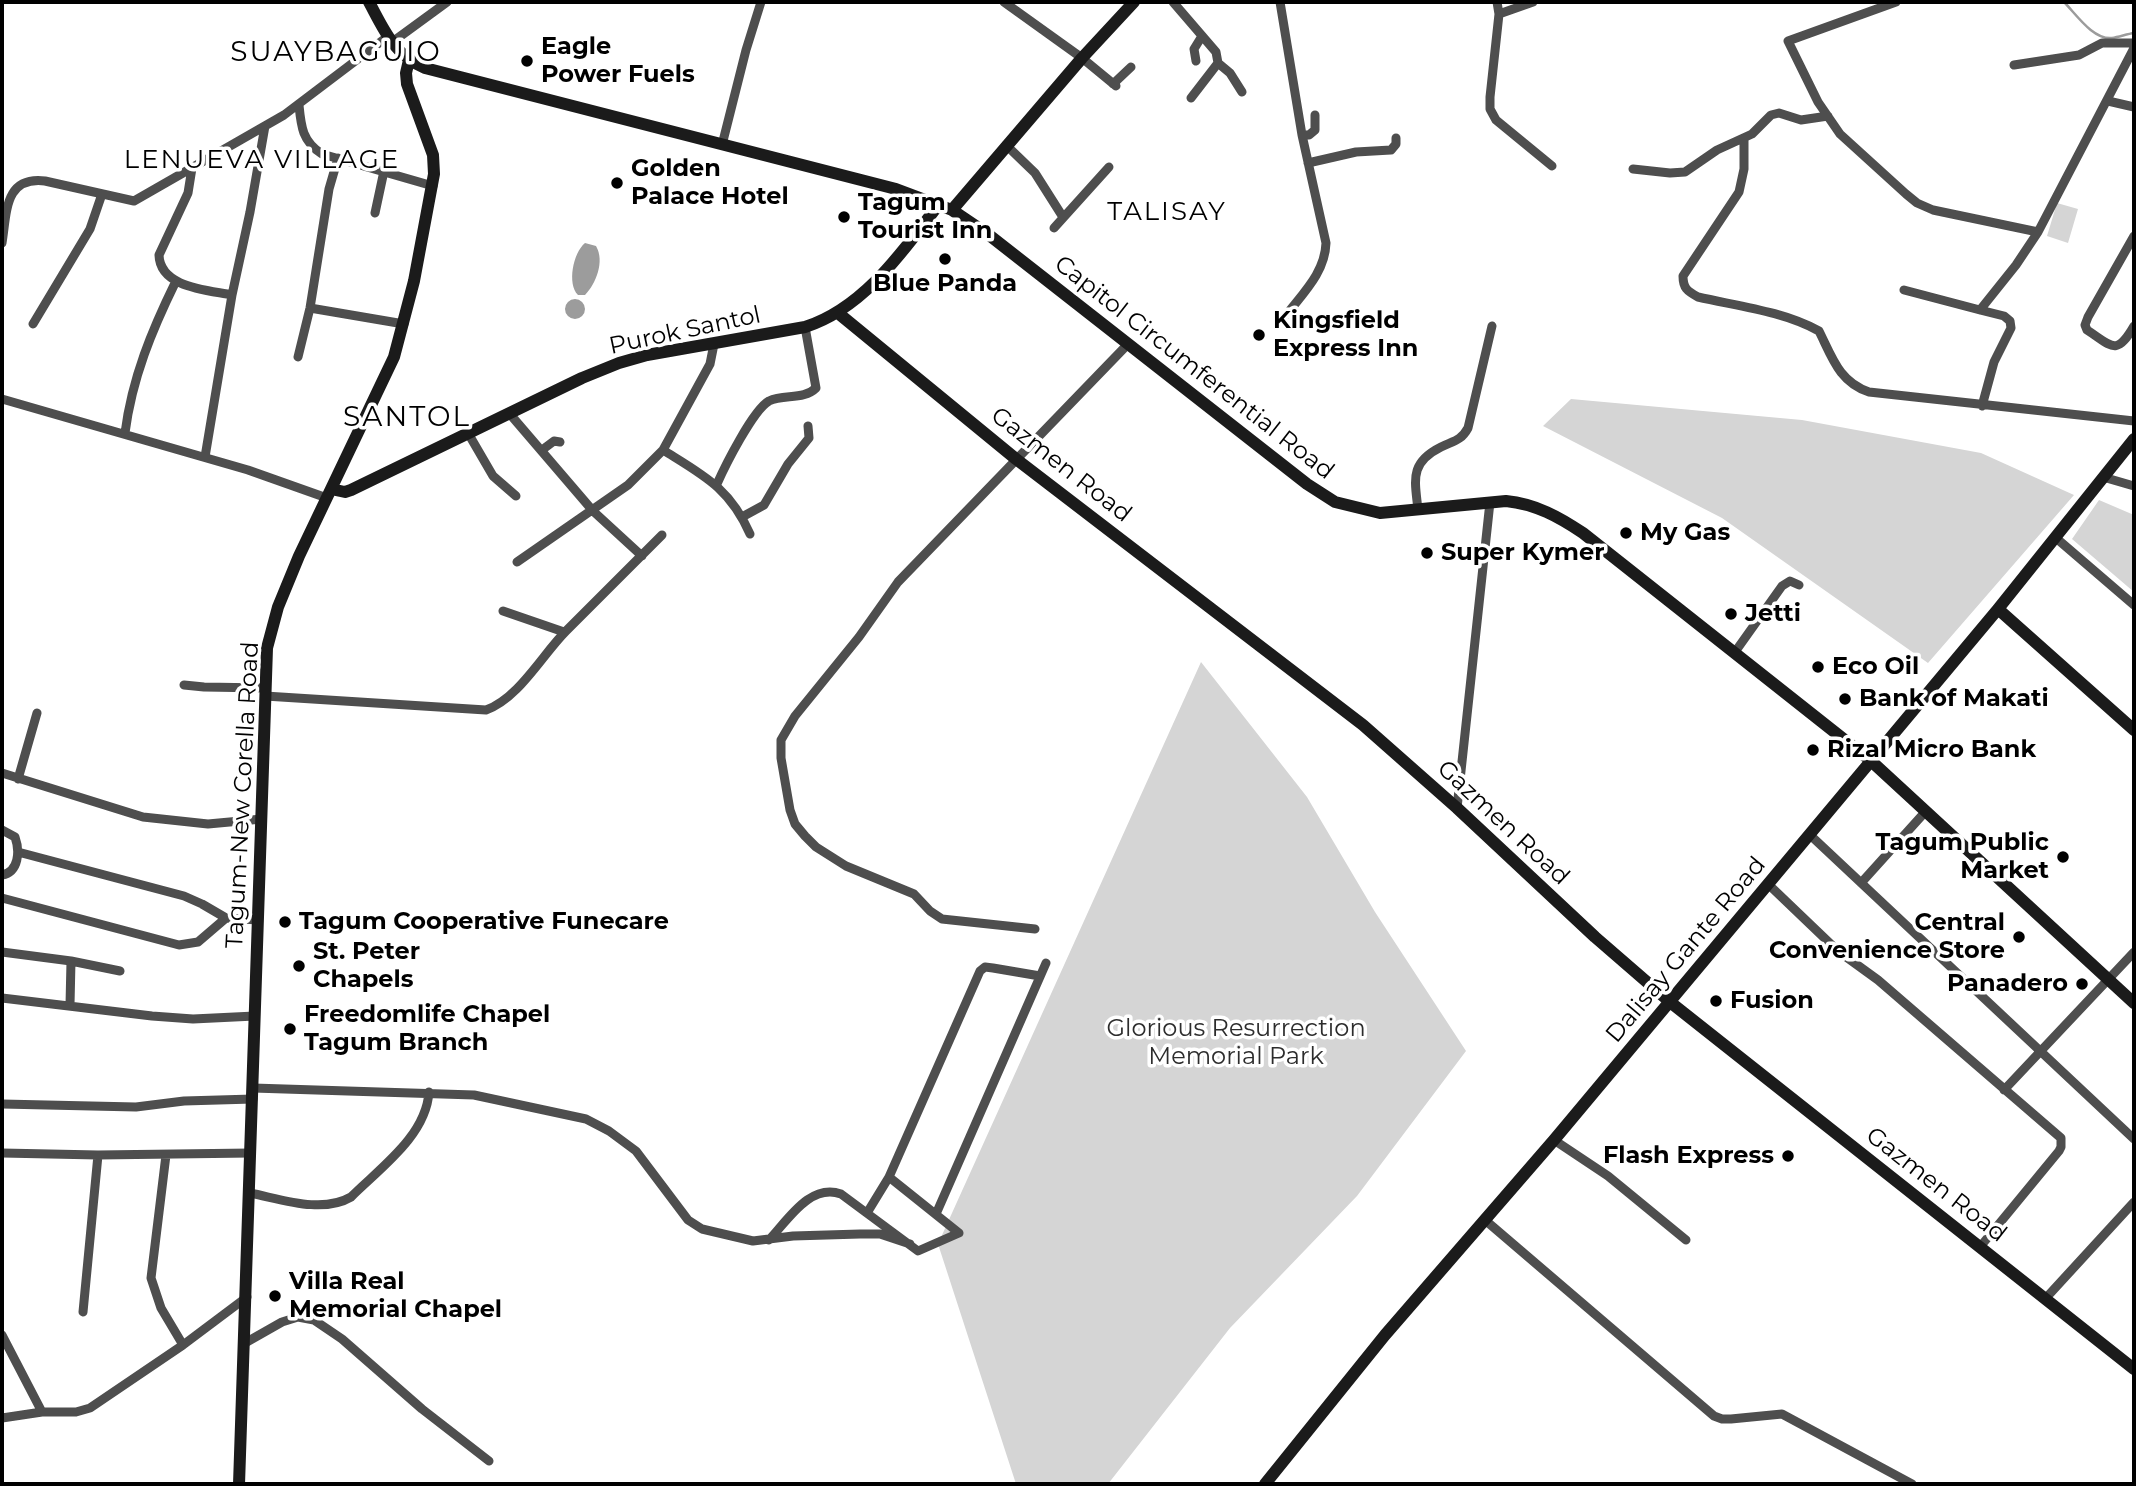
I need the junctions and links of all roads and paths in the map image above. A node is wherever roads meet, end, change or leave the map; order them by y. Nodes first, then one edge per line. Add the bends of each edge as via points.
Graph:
1 (369, 2) edge
2 (447, 2) edge
3 (761, 2) edge
4 (1004, 2) edge
5 (1134, 2) edge
6 (1173, 2) edge
7 (1280, 2) edge
8 (1497, 2) edge
9 (1533, 2) edge
10 (1896, 2) edge
11 (1499, 14) junction
12 (1202, 36) junction
13 (389, 40) junction
14 (2134, 43) edge
15 (2134, 48) edge
16 (1082, 58) junction
17 (409, 60) junction
18 (1196, 61) dead end
19 (1218, 63) junction
20 (2014, 65) dead end
21 (1131, 67) dead end
22 (1242, 92) dead end
23 (1191, 98) dead end
24 (2108, 101) junction
25 (299, 104) junction
26 (2134, 107) edge
27 (1315, 115) dead end
28 (1828, 116) junction
29 (265, 126) junction
30 (1302, 135) junction
31 (1396, 138) dead end
32 (1744, 139) junction
33 (722, 145) junction
34 (1006, 145) junction
35 (338, 158) junction
36 (1308, 163) junction
37 (1552, 166) dead end
38 (1109, 167) dead end
39 (192, 168) junction
40 (1633, 169) dead end
41 (384, 171) junction
42 (433, 186) junction
43 (102, 194) junction
44 (939, 204) junction
45 (952, 210) junction
46 (375, 213) dead end
47 (1063, 218) junction
48 (1054, 228) dead end
49 (2038, 232) junction
50 (2134, 236) edge
51 (2, 243) edge
52 (176, 281) junction
53 (1904, 290) dead end
54 (232, 295) junction
55 (310, 308) junction
56 (1980, 310) junction
57 (838, 313) junction
58 (1287, 314) dead end
59 (33, 324) dead end
60 (404, 324) junction
61 (1492, 326) dead end
62 (2134, 326) edge
63 (805, 327) junction
64 (714, 344) junction
65 (1128, 344) junction
66 (298, 358) dead end
67 (2, 399) edge
68 (1982, 406) junction
69 (509, 413) junction
70 (2134, 421) edge
71 (808, 426) dead end
72 (125, 433) junction
73 (468, 433) junction
74 (2134, 439) edge
75 (560, 442) dead end
76 (542, 450) junction
77 (663, 450) junction
78 (205, 457) junction
79 (1016, 459) junction
80 (2102, 477) junction
81 (717, 484) junction
82 (2134, 486) edge
83 (329, 493) junction
84 (516, 496) dead end
85 (1490, 502) junction
86 (593, 510) junction
87 (1418, 510) junction
88 (742, 517) junction
89 (750, 534) dead end
90 (662, 535) dead end
91 (2056, 538) junction
92 (642, 555) junction
93 (517, 562) dead end
94 (1799, 585) dead end
95 (2134, 605) edge
96 (1998, 609) junction
97 (503, 611) dead end
98 (564, 632) junction
99 (1735, 652) junction
100 (184, 685) dead end
101 (265, 692) junction
102 (37, 713) dead end
103 (2134, 730) edge
104 (1870, 760) junction
105 (2, 773) edge
106 (18, 779) junction
107 (1457, 808) junction
108 (1926, 811) junction
109 (262, 819) junction
110 (2, 830) edge
111 (1809, 834) junction
112 (18, 852) junction
113 (2, 875) edge
114 (1861, 883) junction
115 (1768, 884) junction
116 (2, 898) edge
117 (226, 918) junction
118 (258, 920) junction
119 (1035, 929) dead end
120 (2134, 951) edge
121 (2, 952) edge
122 (71, 961) junction
123 (1046, 963) dead end
124 (120, 971) dead end
125 (1040, 976) junction
126 (2109, 979) junction
127 (2, 998) edge
128 (1670, 1002) junction
129 (2134, 1003) edge
130 (70, 1005) junction
131 (255, 1016) junction
132 (2040, 1051) junction
133 (2004, 1090) junction
134 (429, 1092) junction
135 (253, 1093) junction
136 (2, 1104) edge
137 (2134, 1139) edge
138 (1554, 1140) junction
139 (2, 1153) edge
140 (251, 1153) junction
141 (166, 1155) junction
142 (98, 1156) junction
143 (888, 1177) junction
144 (250, 1193) junction
145 (2134, 1202) edge
146 (867, 1213) junction
147 (936, 1214) junction
148 (1485, 1220) junction
149 (769, 1240) junction
150 (1686, 1241) dead end
151 (910, 1244) junction
152 (1980, 1247) junction
153 (247, 1297) junction
154 (2045, 1299) junction
155 (83, 1312) dead end
156 (2, 1335) edge
157 (245, 1343) junction
158 (183, 1345) junction
159 (2134, 1369) edge
160 (42, 1412) junction
161 (2, 1418) edge
162 (489, 1461) dead end
163 (239, 1484) edge
164 (1265, 1484) edge
165 (1912, 1484) edge

1 - 13 main road, Capitol Circumferential Road
2 - 13 street
3 - 33 street
4 - 16 street
5 - 16 main road
6 - 12 street
7 - 30 street
8 - 11 street
9 - 11 street
10 - 28 street via 1788,41
11 - 37 street via 1490,109 1496,120
12 - 18 street via 1194,49
12 - 19 street via 1216,52
13 - 17 main road, Capitol Circumferential Road
13 - 25 street
14 - 20 street via 2102,43 2069,57
15 - 24 street
16 - 21 street via 1115,85
16 - 34 main road
17 - 33 main road, Capitol Circumferential Road via 438,72
17 - 42 main road, Tagum-New Corella Road via 407,84 433,155
19 - 22 street
19 - 23 street
24 - 26 street
24 - 49 street
25 - 29 street
25 - 35 street via 306,139 321,154
27 - 30 street via 1315,130
28 - 32 street via 1801,120 1770,115
28 - 49 street via 1840,134 1917,203
29 - 39 street
29 - 54 street
30 - 36 street
31 - 36 street via 1391,149
32 - 40 street via 1717,150 1685,172
32 - 68 street via 1740,192 1683,276 1687,291 1819,331 1844,378 1858,389
33 - 44 main road, Capitol Circumferential Road
34 - 45 main road
34 - 47 street via 1035,173
35 - 41 street
35 - 55 street
36 - 58 street via 1326,255 1318,274
38 - 47 street
39 - 43 street via 134,201
39 - 52 street via 187,192 159,256 160,265
41 - 42 street
41 - 46 street
42 - 60 main road, Tagum-New Corella Road
43 - 51 street via 45,181 25,183 11,194
43 - 59 street via 90,229
44 - 45 main road, Capitol Circumferential Road
44 - 57 main road, Purok Santol via 889,266
45 - 65 main road, Capitol Circumferential Road
47 - 48 street
49 - 56 street
50 - 62 street via 2085,325 2113,346 2125,342
52 - 54 street
52 - 72 street via 138,370
53 - 56 street
54 - 78 street
55 - 60 street
55 - 66 street
56 - 68 street via 2004,316 2011,328 1994,362
57 - 63 main road, Purok Santol
57 - 79 main road, Gazmen Road
60 - 83 main road, Tagum-New Corella Road via 388,373
61 - 87 street via 1468,428 1460,440 1426,457 1417,467
63 - 64 main road, Purok Santol
63 - 81 street via 816,388 765,404
64 - 69 main road, Purok Santol via 632,359
64 - 77 street via 710,364
65 - 79 street
65 - 87 main road, Capitol Circumferential Road via 1329,499 1380,513
67 - 72 street
68 - 70 street
69 - 73 main road, Purok Santol
69 - 76 street
71 - 88 street via 809,438 764,505
72 - 78 street
73 - 83 main road, Purok Santol via 351,490
73 - 84 street via 493,476
74 - 80 main road, Dalisay Gante Road
75 - 76 street
76 - 86 street
77 - 81 street
77 - 86 street via 628,485
78 - 83 street
79 - 107 main road, Gazmen Road via 1363,725
79 - 119 street via 898,582 795,716 780,746 795,824 824,852 914,894 942,919
80 - 82 street
80 - 91 main road, Dalisay Gante Road
81 - 88 street
83 - 101 main road, Tagum-New Corella Road via 278,607 268,648
85 - 87 main road, Capitol Circumferential Road
85 - 99 main road, Capitol Circumferential Road via 1538,507 1568,523
85 - 107 street
86 - 92 street
86 - 93 street
88 - 89 street
90 - 92 street
91 - 95 street
91 - 96 main road, Dalisay Gante Road
92 - 98 street
94 - 99 street via 1790,581 1782,586
96 - 103 main road
96 - 104 main road, Dalisay Gante Road
97 - 98 street
98 - 101 street via 525,680 486,710
99 - 104 main road, Capitol Circumferential Road
100 - 101 street
101 - 109 main road, Tagum-New Corella Road
102 - 106 street
104 - 108 main road, Capitol Circumferential Road
104 - 111 main road, Dalisay Gante Road
105 - 106 street
106 - 109 street via 143,817 208,824
107 - 128 main road, Gazmen Road
108 - 114 street
108 - 126 main road, Capitol Circumferential Road
109 - 118 main road, Tagum-New Corella Road
110 - 112 street via 15,837
111 - 114 street
111 - 115 main road, Dalisay Gante Road
112 - 113 street via 13,870
112 - 117 street via 184,896
114 - 132 street
115 - 128 main road, Dalisay Gante Road
115 - 133 street via 1839,951
116 - 117 street via 179,945 198,942
117 - 118 street
118 - 131 main road, Tagum-New Corella Road
120 - 126 street
121 - 122 street
122 - 124 street
122 - 130 street
123 - 125 street
125 - 143 street via 985,967 980,971
125 - 147 street
126 - 129 main road, Capitol Circumferential Road
126 - 132 street
127 - 130 street
128 - 138 main road, Dalisay Gante Road
128 - 152 main road, Gazmen Road
130 - 131 street via 193,1019
131 - 135 main road, Tagum-New Corella Road
132 - 133 street
132 - 137 street
133 - 152 street via 2062,1142
134 - 135 street
134 - 144 street via 423,1120 404,1144 341,1203 328,1206
134 - 149 street via 474,1095 586,1119 636,1152 688,1220 728,1236
135 - 136 street via 136,1107
135 - 140 main road, Tagum-New Corella Road
138 - 148 main road, Dalisay Gante Road
138 - 150 street via 1608,1175
139 - 142 street
140 - 141 street
140 - 144 main road, Tagum-New Corella Road
141 - 142 street
141 - 158 street via 151,1278 161,1308
142 - 155 street
143 - 146 street
143 - 147 street
144 - 153 main road, Tagum-New Corella Road
145 - 154 street
146 - 149 street via 841,1194 822,1192 811,1196
146 - 151 street
147 - 151 street via 960,1233 918,1251
148 - 164 main road, Dalisay Gante Road
148 - 165 street via 1714,1416 1731,1419 1782,1413
149 - 151 street via 880,1234
152 - 154 main road, Gazmen Road
153 - 157 main road, Tagum-New Corella Road
153 - 158 street
154 - 159 main road, Gazmen Road
156 - 160 street
157 - 162 street via 282,1322 298,1317 314,1320
157 - 163 main road, Tagum-New Corella Road
158 - 160 street via 90,1408
160 - 161 street

